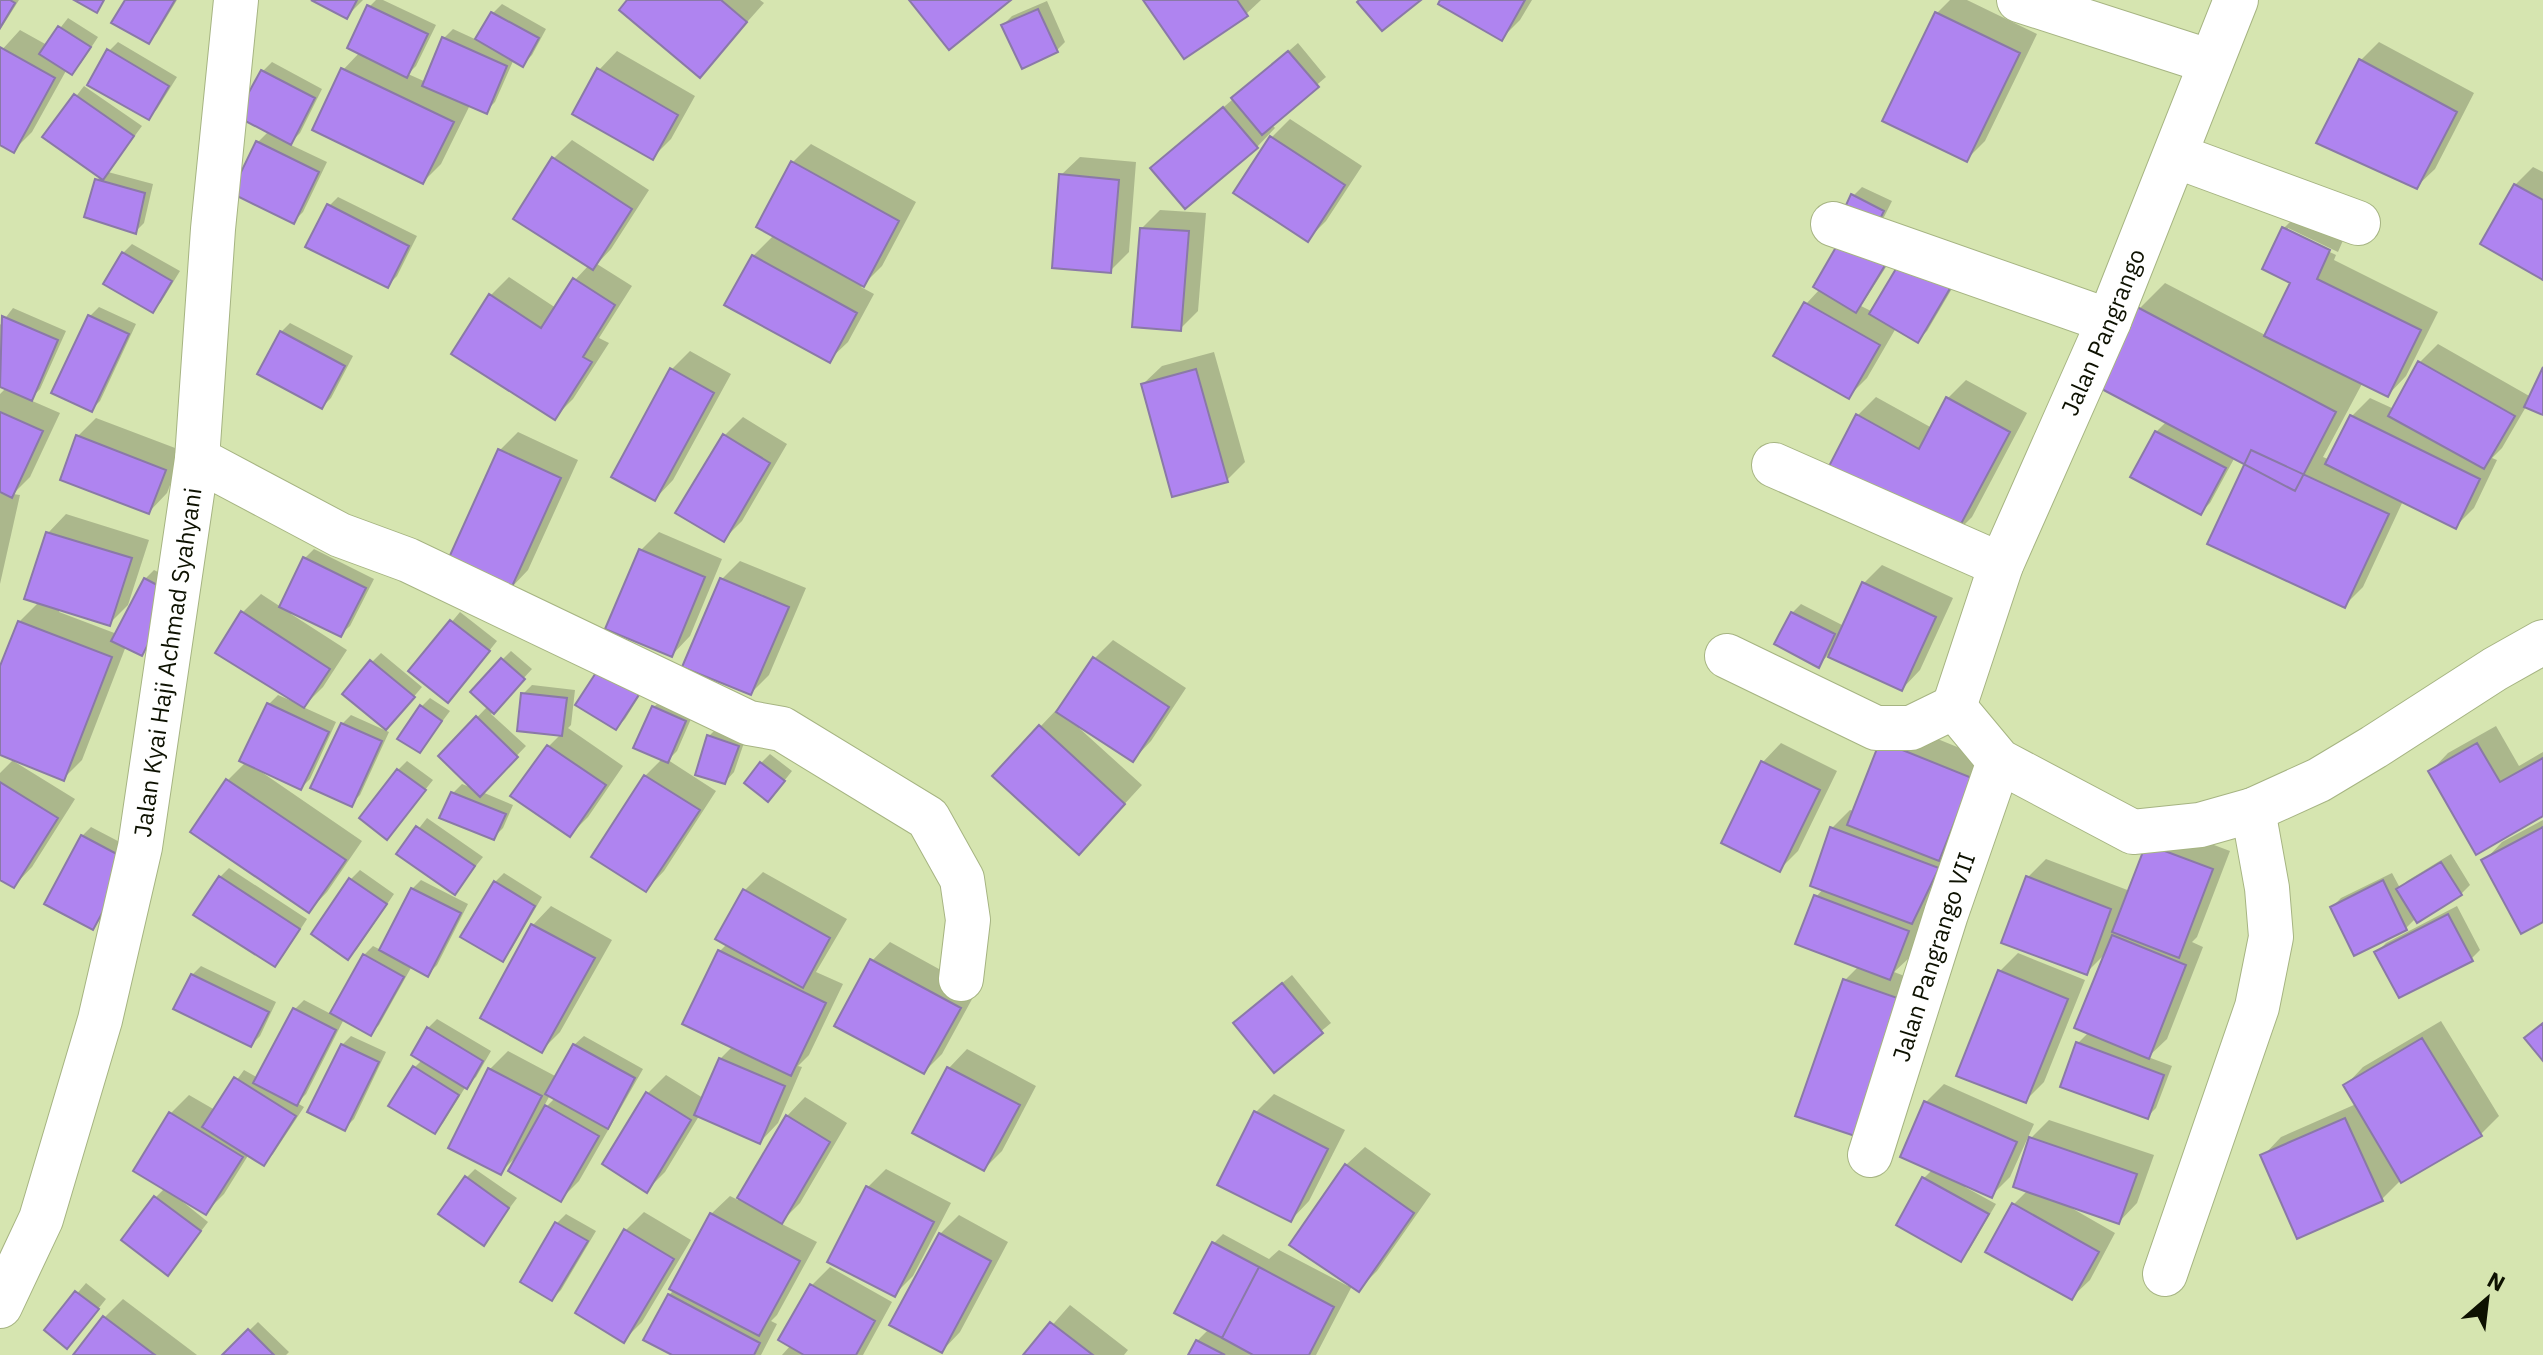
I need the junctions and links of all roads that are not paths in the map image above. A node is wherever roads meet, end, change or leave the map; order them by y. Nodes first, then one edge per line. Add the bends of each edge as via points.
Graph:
1 (236, 0) edge
2 (2019, 0) edge
3 (2236, 0) edge
4 (2211, 62) junction
5 (2176, 156) junction
6 (2358, 223) dead end
7 (1833, 224) dead end
8 (2109, 321) junction
9 (197, 459) junction
10 (1774, 465) dead end
11 (2001, 565) junction
12 (2543, 642) edge
13 (1727, 656) dead end
14 (1954, 707) junction
15 (1999, 761) junction
16 (2253, 810) junction
17 (961, 979) dead end
18 (1870, 1155) dead end
19 (2165, 1274) dead end
20 (0, 1306) edge

1 - 9 street, Jalan Kyai Haji Achmad Syahyani
2 - 4 street
3 - 4 street, Jalan Pangrango
4 - 5 street, Jalan Pangrango
5 - 6 street
5 - 8 street, Jalan Pangrango
7 - 8 street
8 - 11 street, Jalan Pangrango
9 - 17 street via 340,535 408,560 749,723 782,729 928,818 962,879 968,920
9 - 20 street, Jalan Kyai Haji Achmad Syahyani via 140,847 100,1020 41,1219
10 - 11 street
11 - 14 street, Jalan Pangrango
12 - 16 street via 2319,780
13 - 14 street via 1876,728 1911,728
14 - 15 street
15 - 16 street via 2133,832 2200,825
15 - 18 street, Jalan Pangrango VII
16 - 19 street via 2271,937 2257,1007

